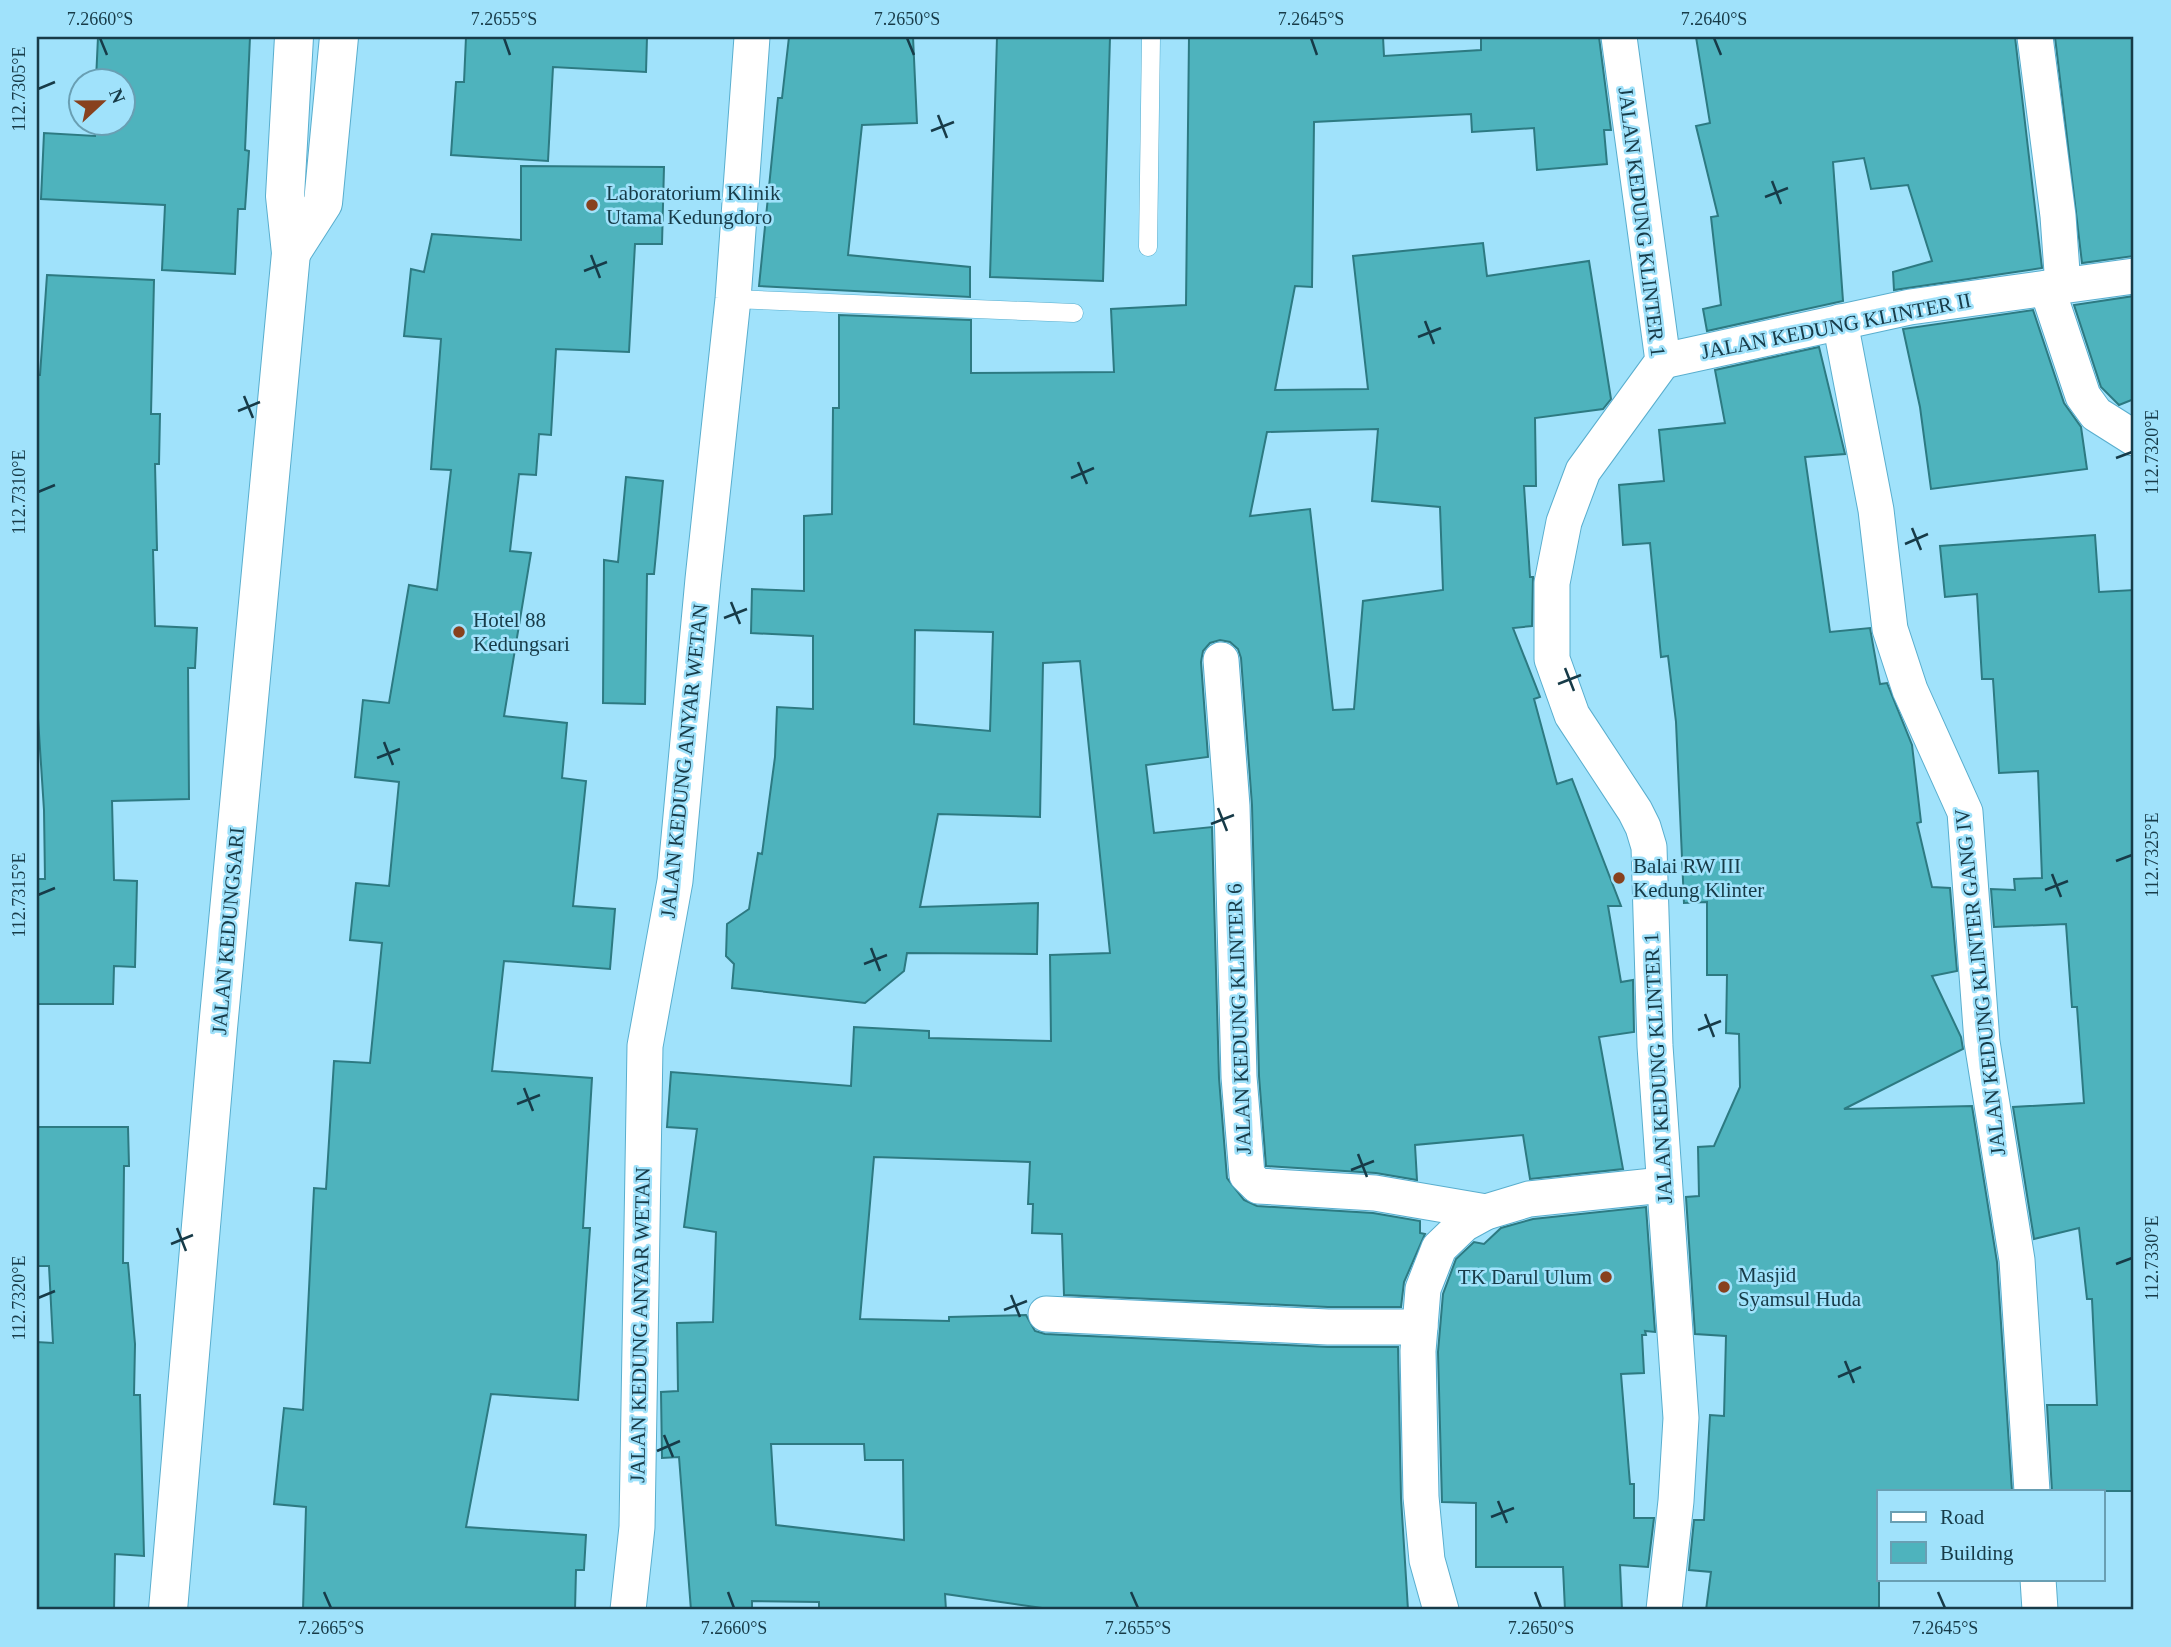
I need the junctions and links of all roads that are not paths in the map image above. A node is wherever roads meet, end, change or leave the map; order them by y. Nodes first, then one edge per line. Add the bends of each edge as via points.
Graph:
1 (294, 37) edge
2 (339, 37) edge
3 (752, 37) edge
4 (1150, 37) edge
5 (1619, 37) edge
6 (2035, 37) edge
7 (1149, 247) dead end
8 (292, 253) junction
9 (2134, 276) edge
10 (2055, 287) junction
11 (733, 299) junction
12 (1074, 313) dead end
13 (1840, 322) junction
14 (1664, 361) junction
15 (2134, 438) edge
16 (1221, 660) dead end
17 (1663, 1185) junction
18 (1486, 1212) junction
19 (1046, 1314) dead end
20 (1420, 1327) junction
21 (2032, 1490) edge
22 (2038, 1580) edge
23 (168, 1610) edge
24 (628, 1610) edge
25 (1441, 1610) edge
26 (1664, 1610) edge
27 (2040, 1610) edge

1 - 8 street, JALAN KEDUNGSARI via 285,195
2 - 8 street, JALAN KEDUNGSARI via 323,203
3 - 11 street, JALAN KEDUNG ANYAR WETAN
4 - 7 lane
5 - 14 street, JALAN KEDUNG KLINTER 1
6 - 10 street via 2058,216
8 - 23 street, JALAN KEDUNGSARI
9 - 10 street, JALAN KEDUNG KLINTER II
10 - 13 street, JALAN KEDUNG KLINTER II via 1910,307
10 - 15 street via 2083,396 2096,414
11 - 12 lane
11 - 24 street, JALAN KEDUNG ANYAR WETAN via 675,881 645,1046 637,1527
13 - 14 street, JALAN KEDUNG KLINTER II
13 - 21 street, JALAN KEDUNG KLINTER GANG IV via 1876,510 1893,638 1910,690 1965,812 1982,1042 2017,1260
14 - 17 street, JALAN KEDUNG KLINTER 1 via 1583,471 1564,522 1552,583 1552,659 1568,704 1635,811 1648,847
16 - 18 street, JALAN KEDUNG KLINTER 6 via 1232,806 1239,1077 1247,1175 1258,1186 1375,1193
17 - 18 street via 1529,1199
17 - 26 street, JALAN KEDUNG KLINTER 1 via 1681,1418
18 - 20 street via 1464,1224 1439,1248 1423,1289
19 - 20 street
20 - 25 street via 1421,1497 1427,1560
22 - 27 street

